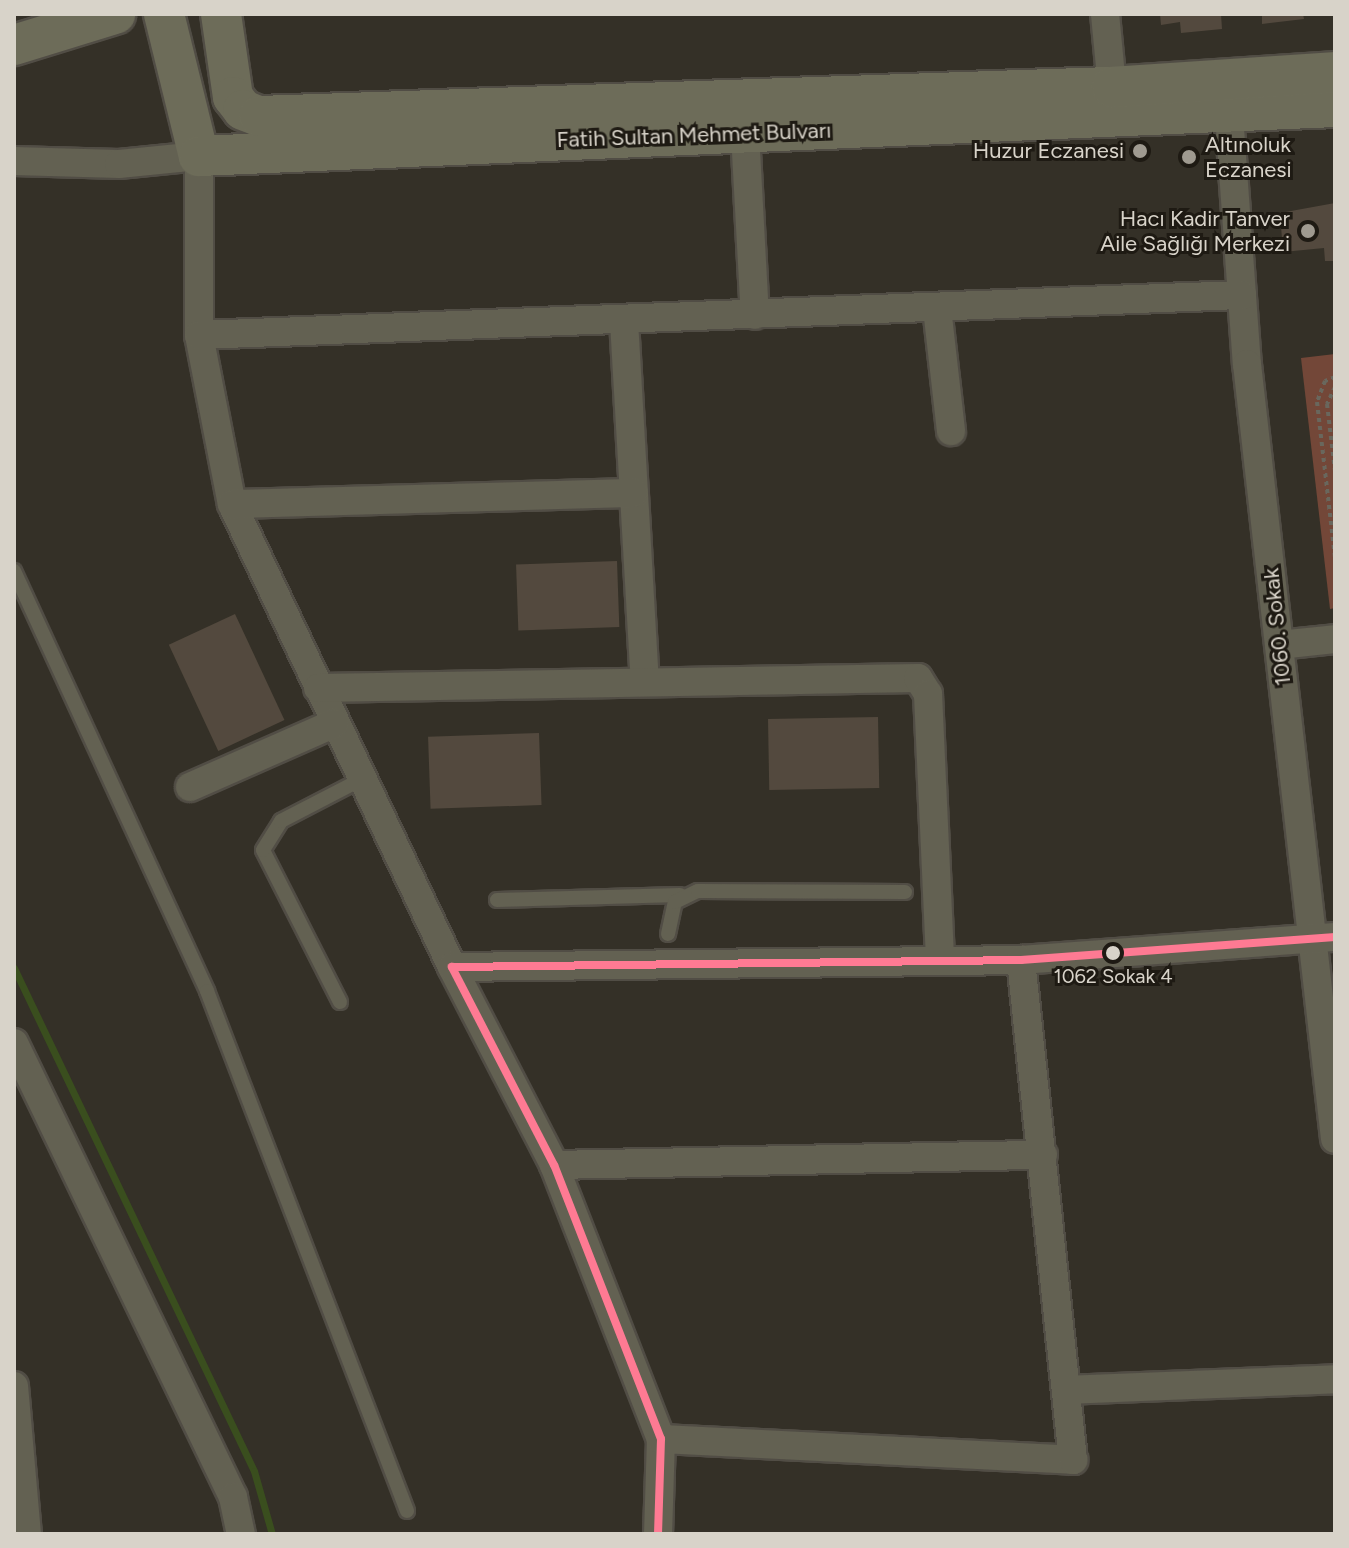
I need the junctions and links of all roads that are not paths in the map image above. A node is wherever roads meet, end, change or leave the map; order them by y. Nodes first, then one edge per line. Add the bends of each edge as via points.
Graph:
1 (115, 14) edge
2 (164, 14) edge
3 (221, 14) edge
4 (1105, 14) edge
5 (14, 45) edge
6 (1335, 72) edge
7 (1112, 87) junction
8 (1335, 107) edge
9 (1229, 115) junction
10 (745, 133) junction
11 (199, 156) junction
12 (14, 161) edge
13 (1242, 295) junction
14 (937, 308) junction
15 (755, 315) junction
16 (624, 321) junction
17 (199, 335) junction
18 (951, 431) dead end
19 (634, 493) junction
20 (232, 504) junction
21 (14, 571) edge
22 (1335, 639) edge
23 (1279, 645) junction
24 (645, 681) junction
25 (318, 688) junction
26 (335, 723) junction
27 (362, 779) junction
28 (190, 787) dead end
29 (905, 892) dead end
30 (680, 895) junction
31 (497, 900) dead end
32 (668, 934) dead end
33 (1323, 938) edge
34 (1021, 960) junction
35 (940, 961) junction
36 (452, 967) junction
37 (340, 1002) dead end
38 (14, 1043) edge
39 (1335, 1139) edge
40 (1043, 1155) junction
41 (554, 1165) junction
42 (1335, 1379) edge
43 (14, 1386) edge
44 (1066, 1390) junction
45 (661, 1439) junction
46 (407, 1511) dead end
47 (27, 1534) edge
48 (241, 1534) edge
49 (658, 1534) edge

1 - 5 main road
2 - 11 main road
3 - 7 main road, Fatih Sultan Mehmet Bulvarı via 233,97 243,110 259,116
4 - 7 street
6 - 7 main road, Fatih Sultan Mehmet Bulvarı
8 - 9 main road, Fatih Sultan Mehmet Bulvarı
9 - 10 main road, Fatih Sultan Mehmet Bulvarı
9 - 13 street, 1060. Sokak
10 - 11 main road, Fatih Sultan Mehmet Bulvarı
10 - 15 street
11 - 12 street via 119,164
11 - 17 street
13 - 14 street
13 - 23 street, 1060. Sokak
14 - 15 street
14 - 18 street
15 - 16 street
16 - 17 street
16 - 19 street
17 - 20 street
19 - 20 street
19 - 24 street
20 - 25 street
21 - 46 lane via 207,991
22 - 23 street
23 - 33 street, 1060. Sokak
24 - 25 street
24 - 35 street via 911,676 922,682 928,694
25 - 26 street
26 - 27 street
26 - 28 street
27 - 36 street
27 - 37 lane via 281,821 263,850
29 - 30 lane
30 - 31 lane
30 - 32 lane
33 - 34 street
33 - 39 street, 1060. Sokak
34 - 35 street
34 - 40 street
35 - 36 street
36 - 41 street
38 - 48 street via 233,1497
40 - 41 street
40 - 44 street
41 - 45 street
42 - 44 street
43 - 47 street
44 - 45 street via 1073,1460
45 - 49 street

